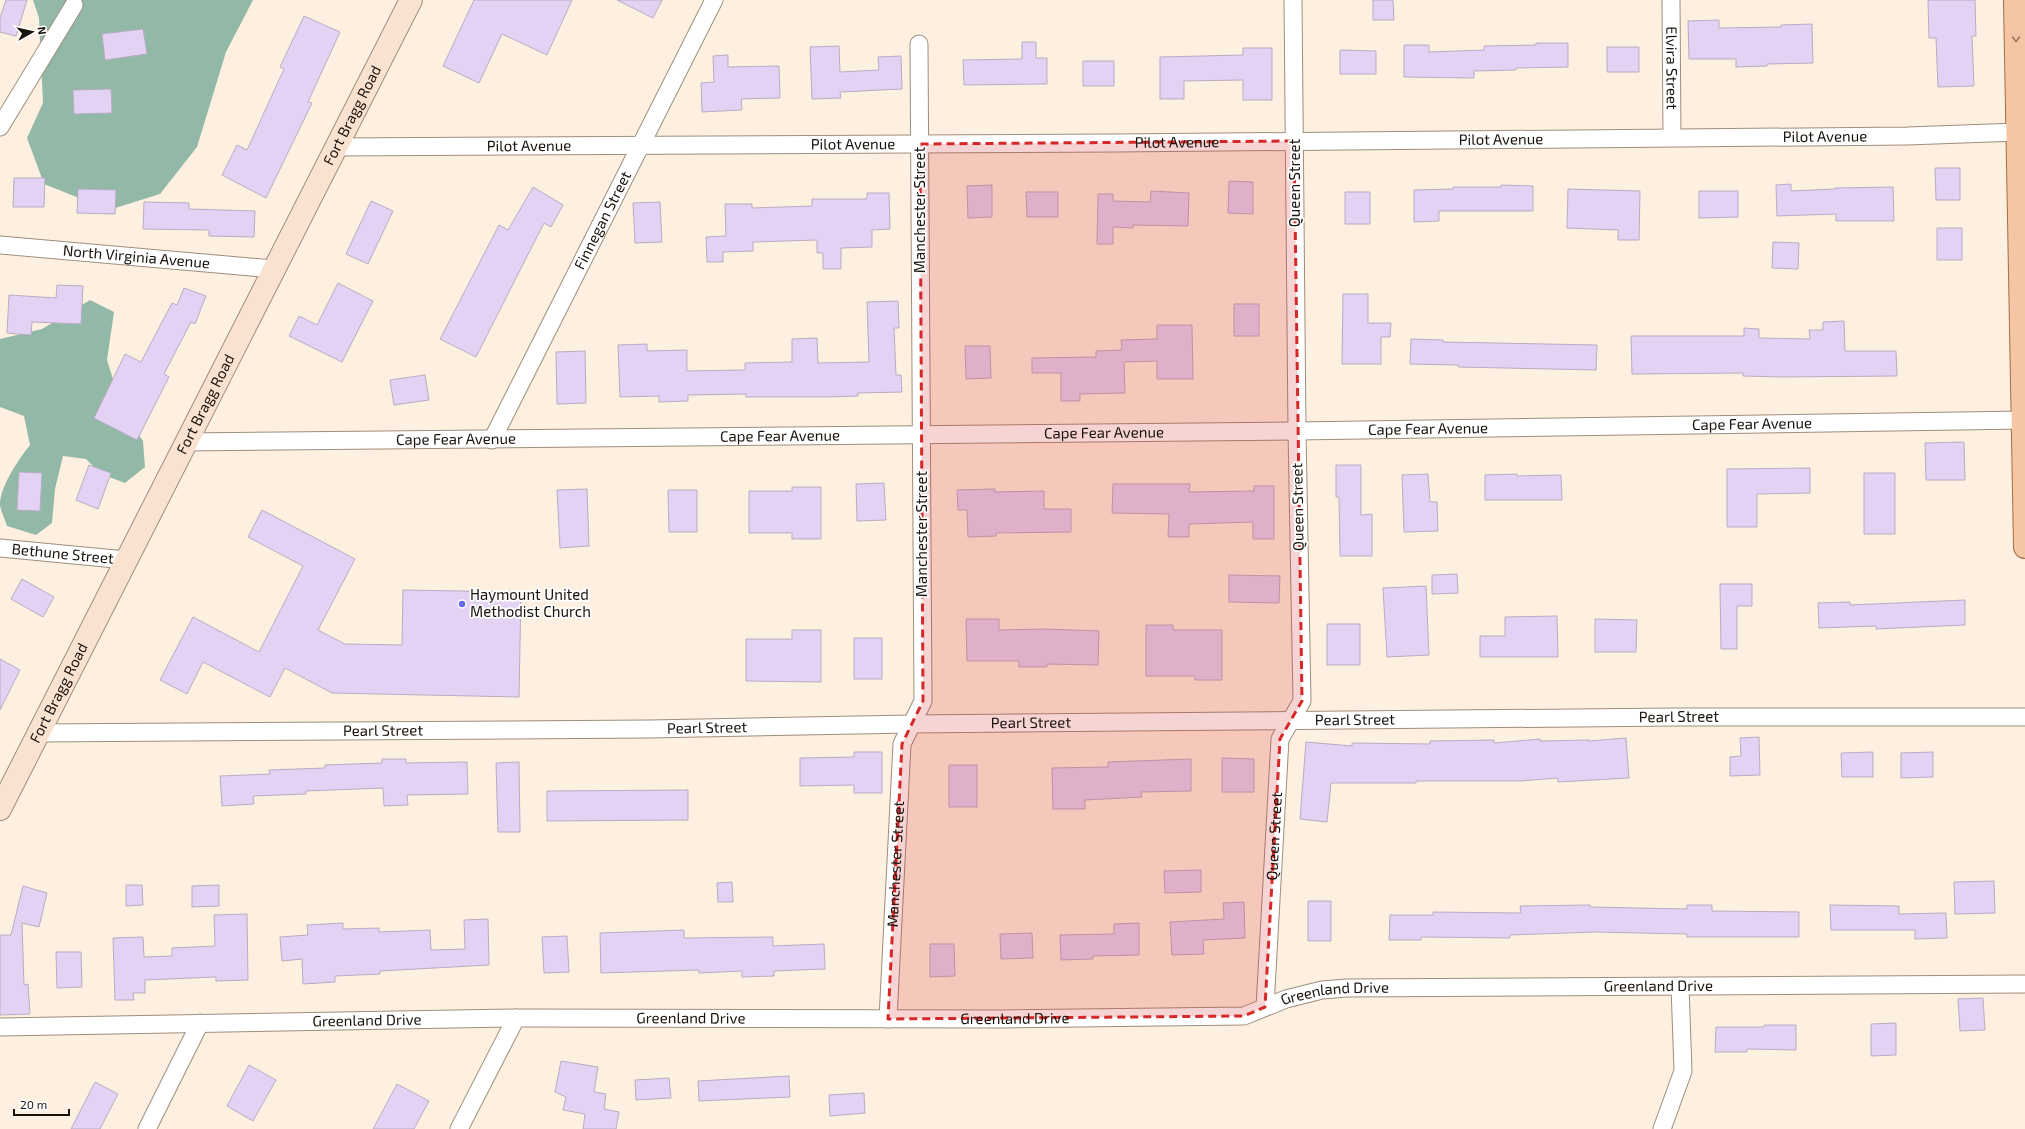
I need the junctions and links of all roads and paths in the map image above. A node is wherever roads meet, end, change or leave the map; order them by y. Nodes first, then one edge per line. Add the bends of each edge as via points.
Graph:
1 (411, 0) edge
2 (714, 0) edge
3 (1293, 0) edge
4 (1671, 0) edge
5 (2015, 0) edge
6 (74, 5) dead end
7 (919, 44) dead end
8 (0, 127) edge
9 (2018, 132) junction
10 (1672, 137) junction
11 (1294, 141) junction
12 (920, 144) junction
13 (640, 145) junction
14 (336, 147) junction
15 (0, 245) edge
16 (273, 269) junction
17 (2024, 420) junction
18 (1297, 431) junction
19 (922, 436) junction
20 (492, 440) junction
21 (185, 442) junction
22 (2025, 547) edge
23 (0, 548) edge
24 (126, 560) junction
25 (2025, 717) edge
26 (1289, 720) junction
27 (911, 724) junction
28 (38, 733) junction
29 (0, 809) edge
30 (2025, 984) edge
31 (1680, 986) junction
32 (1265, 1007) junction
33 (516, 1018) junction
34 (888, 1019) junction
35 (200, 1023) junction
36 (0, 1027) edge
37 (147, 1129) edge
38 (459, 1129) edge
39 (1662, 1129) edge

1 - 14 main road, Fort Bragg Road
2 - 13 street, Finnegan Street
3 - 11 street, Queen Street
4 - 10 street, Elvira Street
5 -> 9 main road
6 - 8 street
7 - 12 street, Manchester Street
9 - 10 street, Pilot Avenue via 1907,136
9 - 17 main road
10 - 11 street, Pilot Avenue
11 - 12 street, Pilot Avenue
11 - 18 street, Queen Street
12 - 13 street, Pilot Avenue
12 - 19 street, Manchester Street
13 - 14 street, Pilot Avenue
13 - 20 street, Finnegan Street
14 - 16 main road, Fort Bragg Road
15 - 16 street, North Virginia Avenue
16 - 21 main road, Fort Bragg Road
17 - 18 street, Cape Fear Avenue
17 - 22 main road
18 - 19 street, Cape Fear Avenue
18 - 26 street, Queen Street via 1302,701
19 - 20 street, Cape Fear Avenue
19 - 27 street, Manchester Street via 923,701
20 - 21 street, Cape Fear Avenue
21 - 24 main road, Fort Bragg Road
23 - 24 street, Bethune Street
24 - 28 main road, Fort Bragg Road
25 - 26 street, Pearl Street
26 - 27 street, Pearl Street
26 - 32 street, Queen Street via 1280,739
27 - 28 street, Pearl Street via 649,729
27 - 34 street, Manchester Street via 902,744
28 - 29 main road, Fort Bragg Road
30 - 31 street, Greenland Drive
31 - 32 street, Greenland Drive via 1347,988 1322,990
31 - 39 street via 1683,1071
32 - 34 street, Greenland Drive via 1244,1016
33 - 34 street, Greenland Drive
33 - 35 street, Greenland Drive
33 - 38 street
35 - 36 street, Greenland Drive
35 - 37 street

